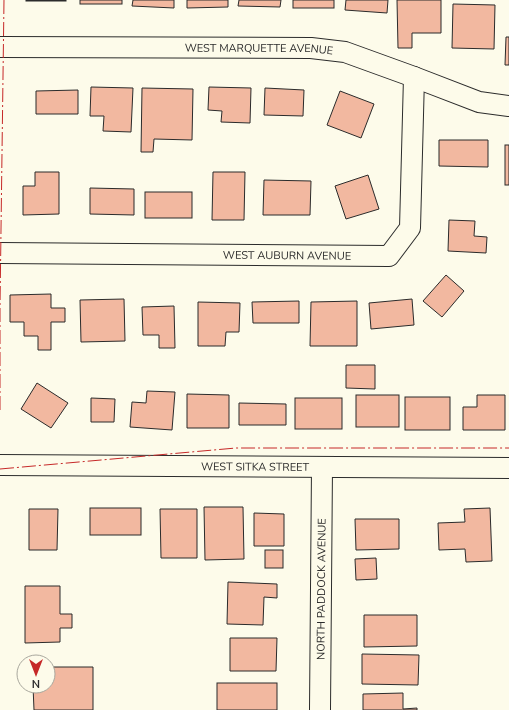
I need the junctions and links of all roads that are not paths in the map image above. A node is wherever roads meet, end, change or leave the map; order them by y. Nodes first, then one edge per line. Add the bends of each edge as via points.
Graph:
1 (0, 47) edge
2 (414, 77) junction
3 (509, 106) edge
4 (0, 253) edge
5 (0, 465) edge
6 (322, 467) junction
7 (509, 468) edge
8 (320, 710) edge

1 - 2 street, WEST MARQUETTE AVENUE via 311,48 345,52
2 - 3 street, WEST MARQUETTE AVENUE via 479,102
2 - 4 street, WEST AUBURN AVENUE via 410,228 389,256
5 - 6 street, WEST SITKA STREET
6 - 7 street, WEST SITKA STREET
6 - 8 street, NORTH PADDOCK AVENUE

